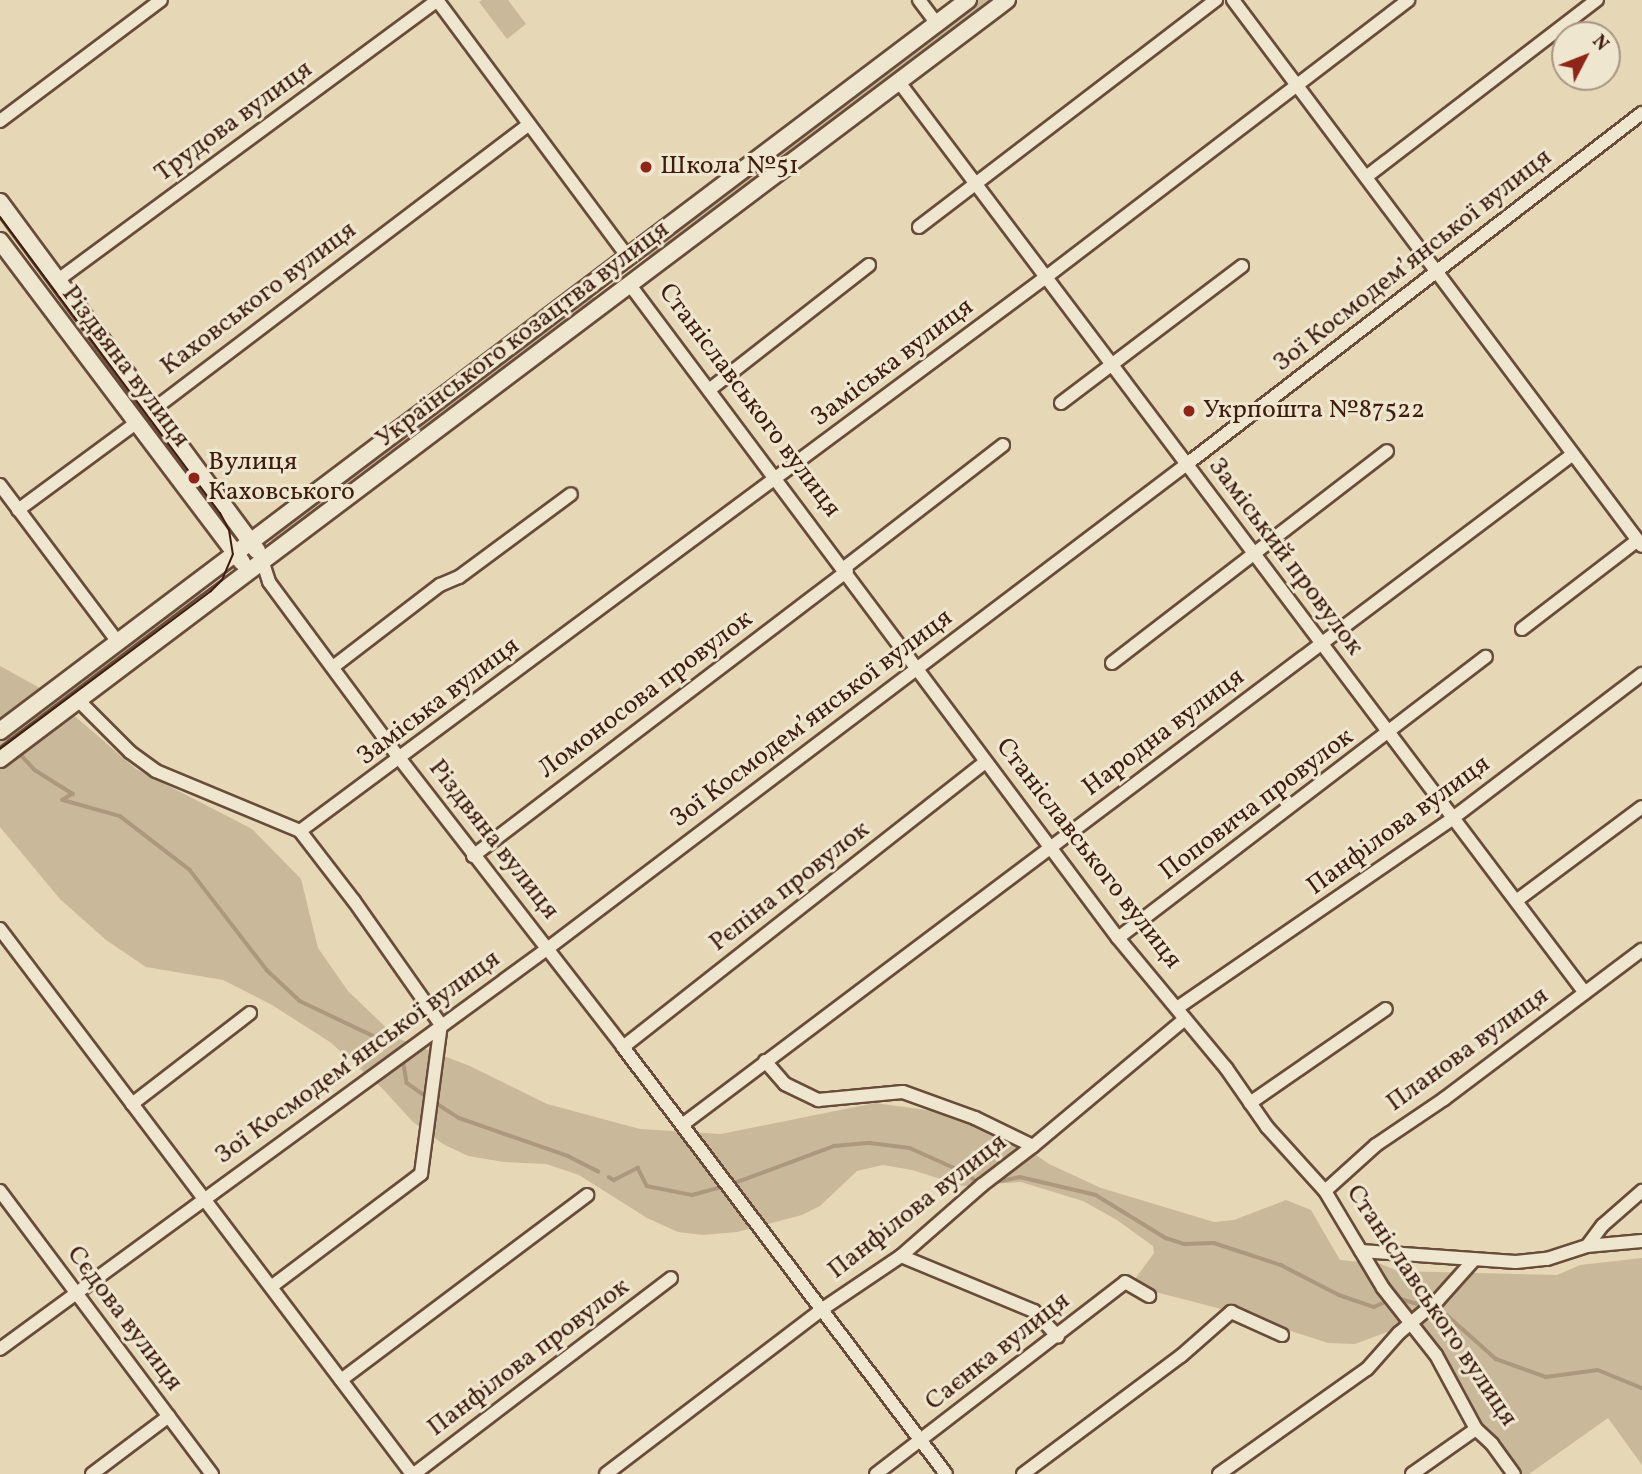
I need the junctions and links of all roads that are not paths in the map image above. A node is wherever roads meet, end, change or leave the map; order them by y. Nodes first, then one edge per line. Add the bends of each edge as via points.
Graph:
1 (161, 0) edge
2 (437, 0) edge
3 (919, 0) edge
4 (968, 0) edge
5 (1007, 0) edge
6 (1216, 0) edge
7 (1233, 0) edge
8 (1408, 0) edge
9 (1597, 0) edge
10 (937, 24) junction
11 (899, 82) junction
12 (1298, 87) junction
13 (1642, 113) edge
14 (0, 121) edge
15 (528, 125) junction
16 (1366, 177) junction
17 (975, 183) junction
18 (0, 202) edge
19 (919, 227) dead end
20 (0, 241) edge
21 (622, 262) junction
22 (869, 265) dead end
23 (1242, 266) dead end
24 (1436, 271) junction
25 (1046, 277) junction
26 (58, 280) junction
27 (636, 280) junction
28 (1112, 365) junction
29 (709, 390) junction
30 (1061, 403) dead end
31 (154, 409) junction
32 (136, 423) junction
33 (1003, 445) dead end
34 (1387, 450) dead end
35 (1573, 454) junction
36 (1187, 464) junction
37 (776, 478) junction
38 (0, 485) edge
39 (571, 494) dead end
40 (18, 510) junction
41 (252, 542) junction
42 (1640, 543) edge
43 (1254, 554) junction
44 (234, 555) junction
45 (257, 567) junction
46 (846, 569) junction
47 (1522, 629) dead end
48 (118, 642) junction
49 (1321, 643) junction
50 (1486, 657) dead end
51 (1112, 663) dead end
52 (333, 667) junction
53 (916, 667) junction
54 (1642, 674) edge
55 (78, 701) junction
56 (0, 731) edge
57 (1390, 733) junction
58 (0, 759) edge
59 (400, 759) junction
60 (985, 762) junction
61 (1642, 807) edge
62 (1453, 818) junction
63 (300, 831) junction
64 (1050, 847) junction
65 (473, 856) junction
66 (1516, 901) junction
67 (0, 929) edge
68 (1118, 938) junction
69 (547, 949) junction
70 (1642, 950) edge
71 (1585, 993) junction
72 (1386, 1009) dead end
73 (250, 1013) dead end
74 (1181, 1013) junction
75 (441, 1025) junction
76 (623, 1047) junction
77 (765, 1061) junction
78 (1250, 1103) junction
79 (132, 1104) junction
80 (682, 1125) junction
81 (1033, 1146) junction
82 (0, 1191) edge
83 (1325, 1191) junction
84 (1642, 1191) edge
85 (587, 1195) dead end
86 (203, 1198) junction
87 (1642, 1241) edge
88 (1587, 1246) junction
89 (1361, 1251) junction
90 (901, 1256) junction
91 (1473, 1261) junction
92 (671, 1278) dead end
93 (271, 1287) junction
94 (76, 1292) junction
95 (1149, 1296) dead end
96 (821, 1310) junction
97 (1410, 1325) junction
98 (1282, 1335) dead end
99 (1058, 1337) junction
100 (0, 1349) edge
101 (341, 1380) junction
102 (169, 1416) junction
103 (1476, 1429) junction
104 (920, 1441) junction
105 (92, 1474) edge
106 (212, 1474) edge
107 (413, 1474) edge
108 (606, 1474) edge
109 (876, 1474) edge
110 (946, 1474) edge
111 (1023, 1474) edge
112 (1219, 1474) edge
113 (1412, 1474) edge
114 (1514, 1474) edge

1 - 14 street
2 - 15 street, Станіславського вулиця
2 - 26 street, Трудова вулиця
3 - 10 street
4 - 10 street, Українського козацтва вулиця
5 - 11 street, Українського козацтва вулиця
6 - 17 street
7 - 12 street
8 - 12 street, Заміська вулиця
9 - 16 street
10 - 21 street, Українського козацтва вулиця
11 - 17 street, Заміський провулок
11 - 27 street, Українського козацтва вулиця
12 - 16 street
12 - 25 street, Заміська вулиця
13 - 24 street, Зої Космодем’янської вулиця
15 - 21 street, Станіславського вулиця
15 - 31 street, Каховського вулиця
16 - 24 street
17 - 19 street
17 - 25 street, Заміський провулок
18 - 26 street, Різдвяна вулиця
20 - 32 street, Різдвяна вулиця
21 - 27 street, Станіславського вулиця
21 - 41 street, Українського козацтва вулиця
22 - 29 street
23 - 28 street
24 - 35 street
24 - 36 street, Зої Космодем’янської вулиця
25 - 28 street, Заміський провулок
25 - 37 street, Заміська вулиця
26 - 31 street, Різдвяна вулиця
27 - 29 street, Станіславського вулиця
27 - 45 street, Українського козацтва вулиця
28 - 30 street
28 - 36 street, Заміський провулок
29 - 37 street, Станіславського вулиця
31 - 32 street, Каховського вулиця
31 - 41 street, Різдвяна вулиця
32 - 40 street, Каховського вулиця
32 - 44 street, Різдвяна вулиця
33 - 46 street, Ломоносова провулок
34 - 43 street
35 - 42 street
35 - 49 street, Народна вулиця
36 - 43 street, Заміський провулок
36 - 53 street, Зої Космодем’янської вулиця
37 - 46 street, Станіславського вулиця
37 - 59 street, Заміська вулиця
38 - 40 street
39 - 52 street
40 - 48 street
41 - 44 street, Українського козацтва вулиця
41 - 45 street, Різдвяна вулиця
42 - 47 street
43 - 49 street, Заміський провулок
43 - 51 street
44 - 45 street, Різдвяна вулиця
44 - 48 street, Українського козацтва вулиця
45 - 52 street, Різдвяна вулиця
45 - 55 street, Українського козацтва вулиця
46 - 53 street, Станіславського вулиця
46 - 65 street, Ломоносова провулок
48 - 56 street, Українського козацтва вулиця
49 - 57 street, Заміський провулок
49 - 64 street, Народна вулиця
50 - 57 street, Поповича провулок
52 - 59 street, Різдвяна вулиця
53 - 60 street, Станіславського вулиця
53 - 69 street, Зої Космодем’янської вулиця
54 - 62 street, Панфілова вулиця
55 - 58 street, Українського козацтва вулиця
55 - 63 street via 156,771
57 - 62 street, Заміський провулок
57 - 68 street, Поповича провулок
59 - 63 street, Заміська вулиця
59 - 65 street, Різдвяна вулиця
60 - 64 street, Станіславського вулиця
60 - 76 street, Рєпіна провулок
61 - 66 street
62 - 66 street, Заміський провулок
62 - 74 street, Панфілова вулиця
63 - 75 street
64 - 68 street, Станіславського вулиця
64 - 77 street, Народна вулиця
65 - 69 street, Різдвяна вулиця
66 - 71 street, Заміський провулок
67 - 79 street
68 - 74 street, Станіславського вулиця
69 - 75 street, Зої Космодем’янської вулиця
69 - 76 street, Різдвяна вулиця
70 - 71 street, Планова вулиця
71 - 83 street, Планова вулиця via 1376,1145
72 - 78 street
73 - 79 street
74 - 78 street, Станіславського вулиця
74 - 81 street, Панфілова вулиця
75 - 86 street, Зої Космодем’янської вулиця
75 - 93 street via 421,1174
76 - 80 street, Різдвяна вулиця
77 - 80 street, Народна вулиця
77 - 81 street via 785,1084 818,1100 903,1093 965,1114
78 - 83 street, Станіславського вулиця
79 - 86 street
80 - 96 street, Різдвяна вулиця
81 - 90 street, Панфілова вулиця
82 - 94 street, Сєдова вулиця
83 - 89 street, Станіславського вулиця
84 - 88 street via 1603,1225
85 - 101 street
86 - 93 street
86 - 94 street, Зої Космодем’янської вулиця
87 - 88 street
88 - 91 street via 1531,1261
89 - 91 street
89 - 97 street, Станіславського вулиця
90 - 96 street, Панфілова вулиця
90 - 99 street via 1034,1311
91 - 97 street
92 - 107 street, Панфілова провулок
93 - 101 street
94 - 100 street, Зої Космодем’янської вулиця
94 - 102 street, Сєдова вулиця
95 - 99 street, Саєнка вулиця via 1125,1282
96 - 104 street, Різдвяна вулиця
96 - 108 street, Панфілова вулиця
97 - 103 street, Станіславського вулиця via 1436,1355
97 - 112 street via 1367,1369
98 - 111 street via 1231,1312 1181,1356
99 - 104 street, Саєнка вулиця
101 - 107 street
102 - 105 street
102 - 106 street, Сєдова вулиця
103 - 113 street
103 - 114 street, Станіславського вулиця
104 - 109 street, Саєнка вулиця
104 - 110 street, Різдвяна вулиця

